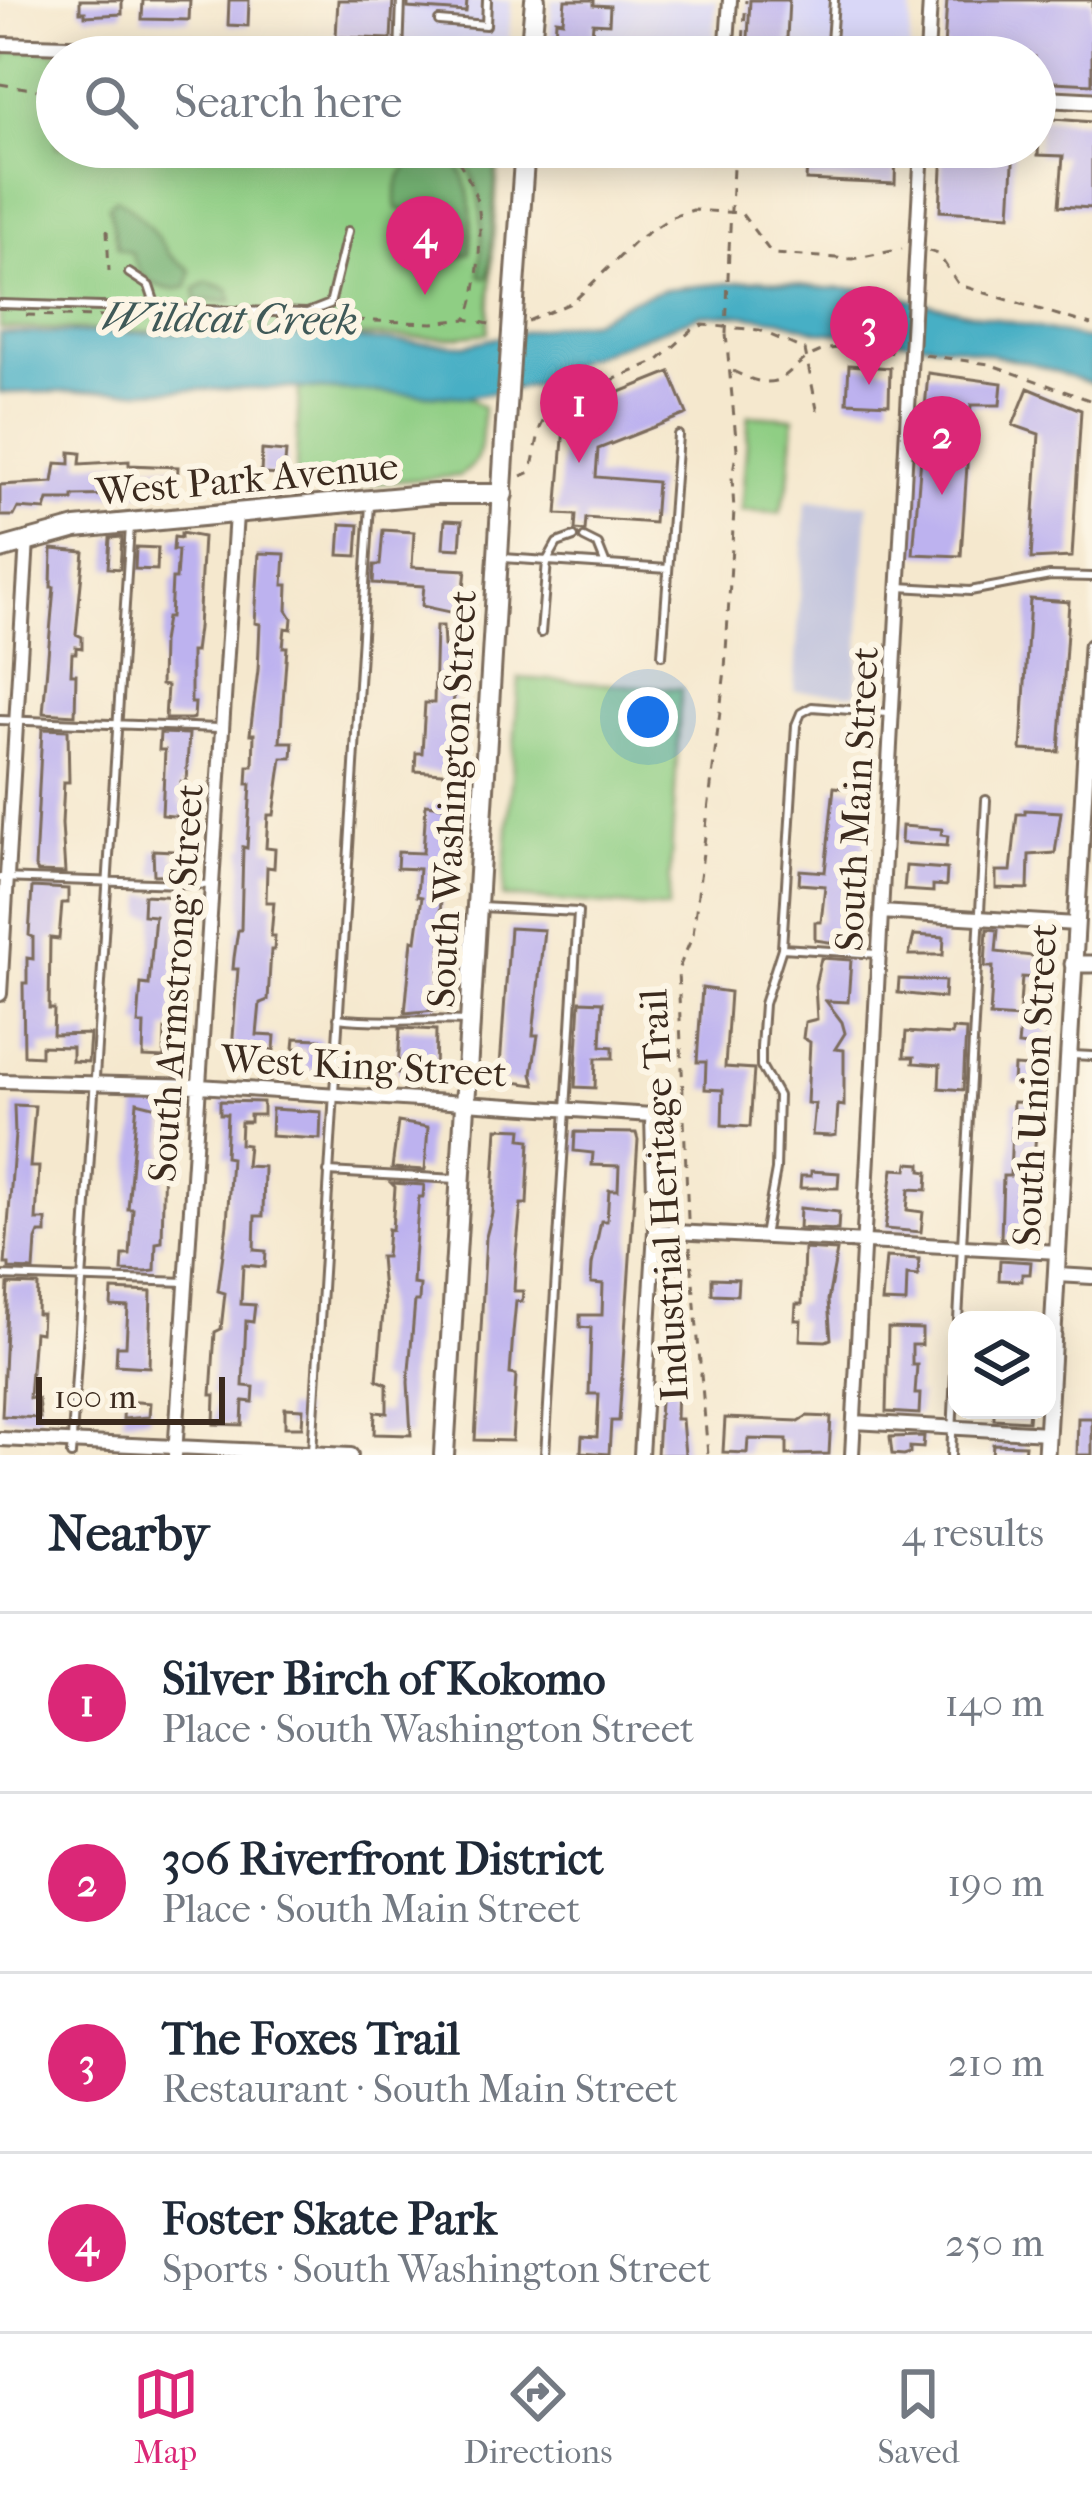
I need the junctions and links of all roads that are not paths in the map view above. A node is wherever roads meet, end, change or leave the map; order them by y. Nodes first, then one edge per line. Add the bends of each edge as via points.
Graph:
1 (401, 0) edge
2 (488, 0) edge
3 (535, 0) edge
4 (730, 0) edge
5 (834, 0) edge
6 (930, 0) edge
7 (439, 21) dead end
8 (400, 36) edge
9 (532, 36) edge
10 (727, 36) edge
11 (831, 36) edge
12 (928, 36) edge
13 (0, 44) edge
14 (36, 45) edge
15 (1056, 99) edge
16 (1092, 101) edge
17 (524, 168) edge
18 (921, 168) edge
19 (348, 231) dead end
20 (129, 273) dead end
21 (0, 304) edge
22 (156, 307) junction
23 (677, 435) dead end
24 (503, 494) junction
25 (370, 500) junction
26 (236, 514) junction
27 (131, 522) junction
28 (574, 537) dead end
29 (584, 538) dead end
30 (28, 540) junction
31 (0, 549) edge
32 (499, 558) junction
33 (547, 561) junction
34 (606, 565) junction
35 (668, 569) junction
36 (1092, 578) edge
37 (898, 587) junction
38 (541, 633) dead end
39 (1092, 646) edge
40 (662, 655) dead end
41 (892, 713) junction
42 (0, 720) edge
43 (16, 720) junction
44 (118, 723) junction
45 (223, 728) junction
46 (986, 800) dead end
47 (3, 878) edge
48 (107, 880) junction
49 (212, 885) junction
50 (477, 907) junction
51 (881, 912) junction
52 (978, 918) junction
53 (1076, 924) junction
54 (2, 944) edge
55 (782, 948) junction
56 (879, 954) junction
57 (1073, 964) junction
58 (1092, 964) edge
59 (0, 994) edge
60 (338, 1018) junction
61 (472, 1022) junction
62 (1069, 1055) junction
63 (1092, 1056) edge
64 (0, 1081) edge
65 (94, 1083) junction
66 (199, 1086) junction
67 (333, 1095) junction
68 (466, 1102) junction
69 (567, 1108) junction
70 (328, 1172) junction
71 (462, 1180) junction
72 (655, 1231) junction
73 (764, 1238) junction
74 (863, 1244) junction
75 (961, 1248) junction
76 (1059, 1252) junction
77 (1058, 1275) junction
78 (0, 1276) edge
79 (1092, 1277) edge
80 (82, 1279) junction
81 (187, 1282) junction
82 (958, 1311) edge
83 (952, 1419) edge
84 (854, 1422) junction
85 (952, 1428) junction
86 (1048, 1433) junction
87 (0, 1439) edge
88 (71, 1448) edge
89 (176, 1450) edge
90 (312, 1452) edge
91 (295, 1453) edge
92 (351, 1455) edge
93 (444, 1455) edge
94 (545, 1455) edge
95 (640, 1455) edge
96 (852, 1455) edge
97 (951, 1455) edge
98 (1046, 1455) edge

1 - 8 lane
2 - 7 lane via 486,26
3 - 9 main road
4 - 10 street
5 - 11 lane
6 - 12 street
13 - 14 street
15 - 16 street
17 - 24 main road, South Washington Street, bridge
18 - 37 street, South Main Street
19 - 22 lane via 333,296 321,310
20 - 22 lane via 149,286
21 - 22 lane
23 - 35 lane
24 - 25 main road, West Park Avenue
24 - 32 main road, South Washington Street
25 - 26 main road, West Park Avenue
25 - 60 lane
26 - 27 main road, West Park Avenue
26 - 45 street, South Armstrong Street
27 - 30 main road, West Park Avenue
27 - 44 lane
28 - 33 lane via 557,543
29 - 34 lane via 598,545
30 - 31 main road, West Park Avenue
30 - 43 street
32 - 33 lane
32 - 50 main road, South Washington Street
33 - 34 lane
33 - 38 lane
34 - 35 lane
35 - 40 lane
36 - 37 lane via 1036,577 970,591
37 - 41 street, South Main Street
39 - 53 street, South Union Street
41 - 51 street, South Main Street
41 - 55 lane via 812,707 798,718
42 - 43 lane
43 - 44 lane
43 - 47 street
44 - 45 lane
44 - 48 lane
45 - 49 street, South Armstrong Street
46 - 52 lane
47 - 48 lane
47 - 54 street
48 - 49 lane
48 - 65 lane
49 - 66 street, South Armstrong Street
50 - 61 main road, South Washington Street
50 - 69 lane via 578,912
51 - 52 street
51 - 56 street, South Main Street
52 - 53 street
52 - 75 lane
53 - 57 street, South Union Street
54 - 59 street
55 - 56 lane
55 - 73 lane via 760,1048 778,1096
56 - 74 street, South Main Street
57 - 58 street
57 - 62 street, South Union Street
60 - 61 lane
60 - 67 lane
61 - 68 main road, South Washington Street
62 - 63 lane
62 - 76 street, South Union Street
64 - 65 street, West King Street
65 - 66 street, West King Street
65 - 80 lane
66 - 67 street, West King Street
66 - 81 street, South Armstrong Street
67 - 68 street, West King Street
67 - 70 lane
68 - 69 street, West King Street
68 - 71 main road, South Washington Street
69 - 72 street, West King Street via 652,1115
69 - 94 lane
70 - 71 lane
70 - 90 lane
71 - 93 main road, South Washington Street
72 - 73 street
72 - 95 street
73 - 74 street
74 - 75 street
74 - 84 street, South Main Street
75 - 76 street
75 - 82 lane
76 - 77 street, South Union Street
77 - 79 street
77 - 86 street, South Union Street
78 - 80 lane
80 - 81 lane
80 - 88 lane
81 - 89 street, South Armstrong Street
83 - 85 lane
84 - 85 street
84 - 96 street, South Main Street
85 - 86 street
85 - 97 lane
86 - 98 street, South Union Street
87 - 88 street
88 - 89 street
89 - 91 street
90 - 91 street
90 - 92 street

